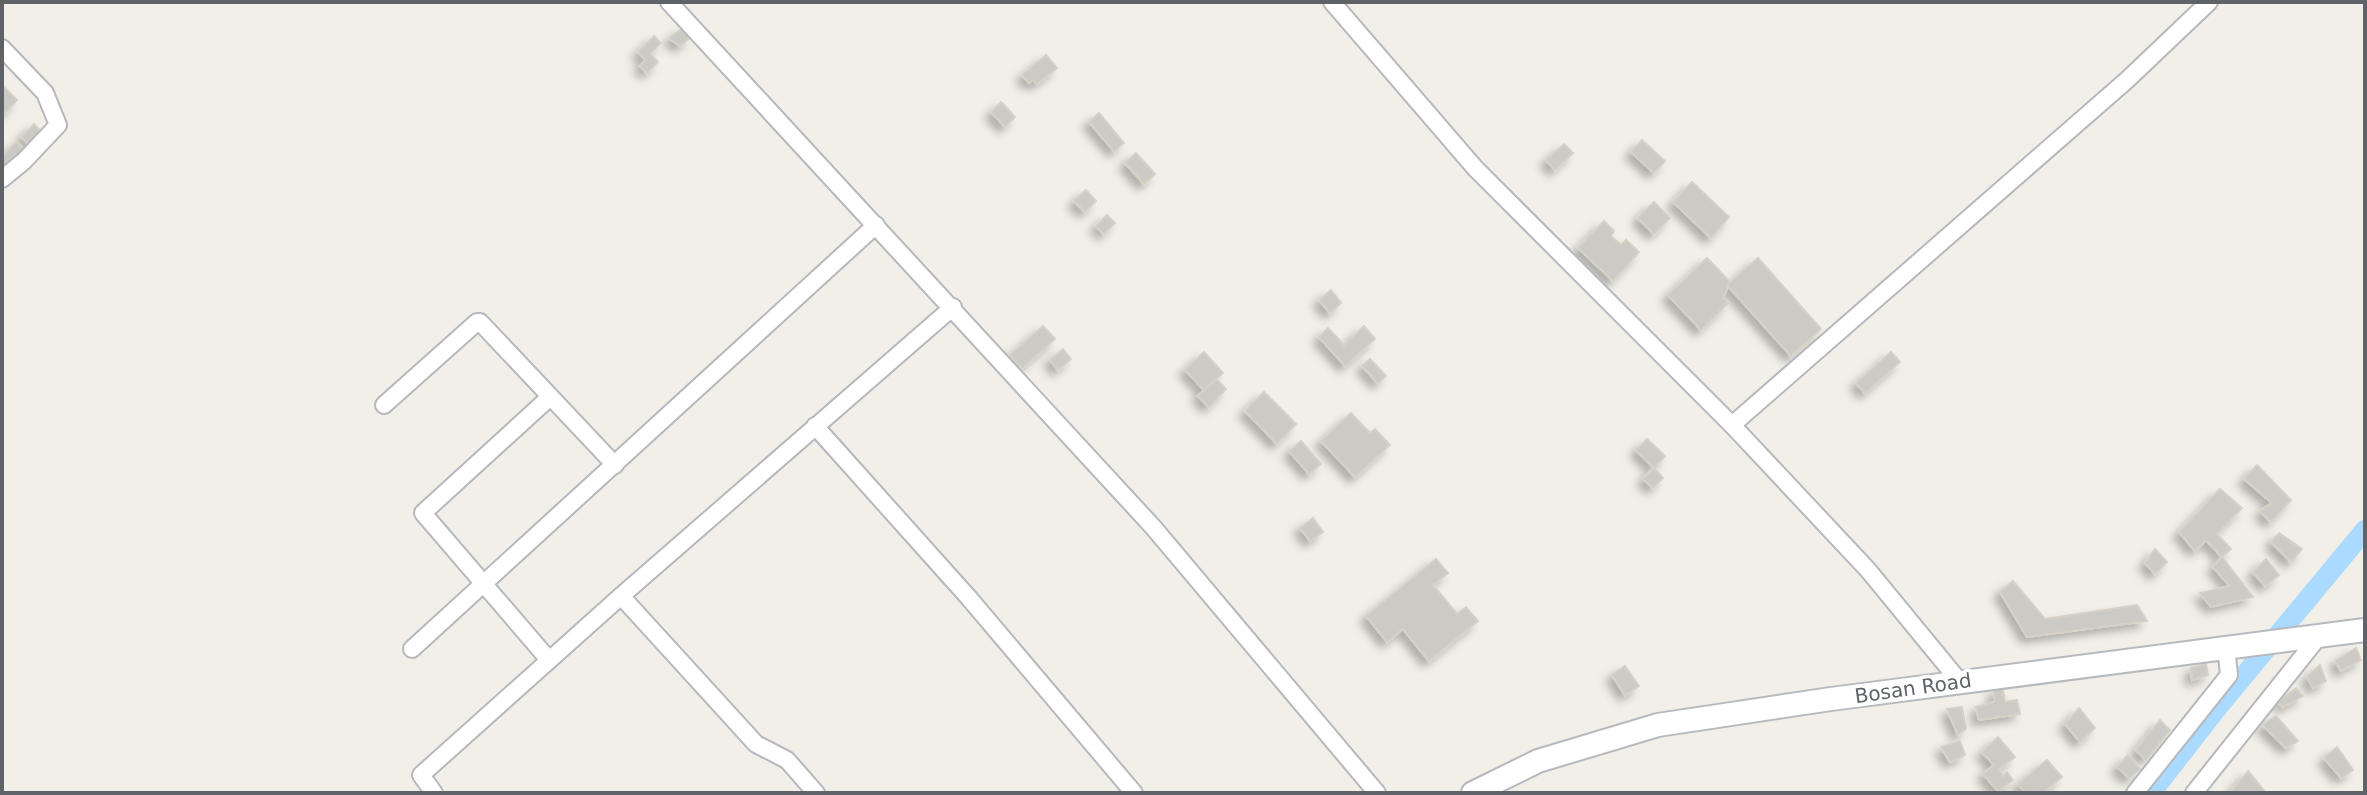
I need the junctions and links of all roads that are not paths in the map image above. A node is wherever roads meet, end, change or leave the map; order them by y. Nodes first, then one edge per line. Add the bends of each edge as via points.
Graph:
1 (669, 2) edge
2 (1332, 2) edge
3 (2209, 2) edge
4 (2, 48) edge
5 (2, 179) edge
6 (876, 225) junction
7 (953, 307) junction
8 (550, 397) junction
9 (384, 405) dead end
10 (1732, 425) junction
11 (815, 426) junction
12 (615, 465) junction
13 (484, 585) junction
14 (621, 596) junction
15 (2365, 630) edge
16 (2310, 636) junction
17 (2234, 646) junction
18 (412, 649) dead end
19 (549, 660) junction
20 (1960, 682) junction
21 (434, 793) edge
22 (816, 793) edge
23 (1134, 793) edge
24 (1377, 793) edge
25 (1473, 793) edge
26 (2135, 793) edge
27 (2194, 793) edge

1 - 6 street
2 - 10 street via 1475,168
3 - 10 street
4 - 5 street via 45,93 58,125
6 - 7 street
6 - 12 street
7 - 11 street
7 - 24 street via 1153,527
8 - 9 street via 477,322
8 - 12 street
8 - 13 street via 423,513
10 - 20 street via 1868,570
11 - 14 street
11 - 23 street
12 - 13 street
13 - 18 street
13 - 19 street
14 - 19 street
14 - 22 street via 756,744 787,760
15 - 16 main road, Bosan Road
16 - 17 main road, Bosan Road
16 - 27 street
17 - 20 main road, Bosan Road
17 - 26 street via 2229,675
19 - 21 street via 421,775
20 - 25 main road, Bosan Road via 1658,725 1538,761

